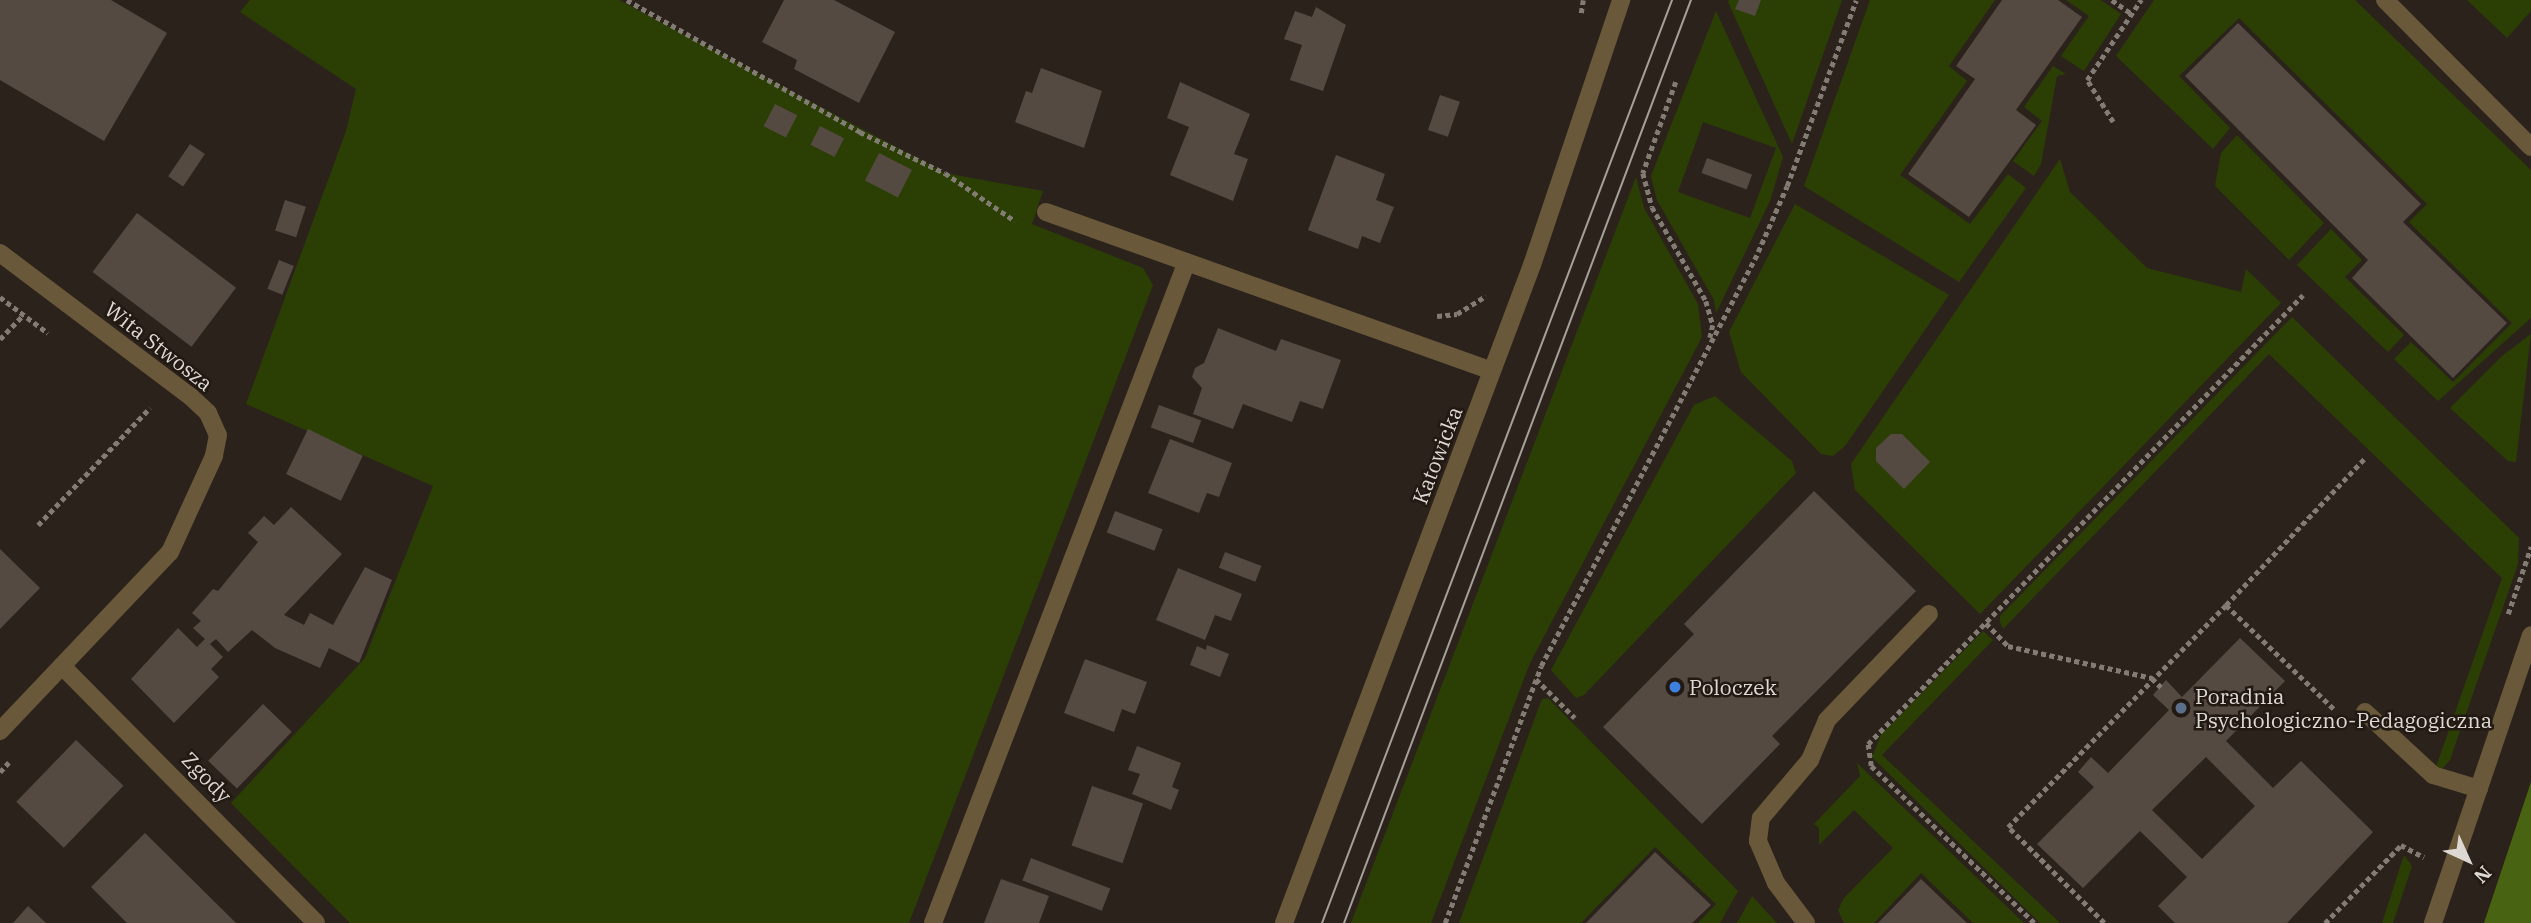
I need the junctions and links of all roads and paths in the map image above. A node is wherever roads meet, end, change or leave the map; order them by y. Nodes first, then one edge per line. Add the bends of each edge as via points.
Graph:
1 (626, 0) edge
2 (1621, 0) edge
3 (1856, 0) edge
4 (2112, 0) edge
5 (2141, 0) edge
6 (2385, 0) edge
7 (2132, 14) junction
8 (1676, 82) dead end
9 (2113, 122) dead end
10 (2531, 147) edge
11 (1046, 212) dead end
12 (1024, 227) dead end
13 (0, 253) edge
14 (1186, 264) junction
15 (2303, 295) dead end
16 (0, 297) edge
17 (23, 315) junction
18 (55, 338) dead end
19 (0, 339) edge
20 (1709, 345) junction
21 (1492, 371) junction
22 (140, 400) dead end
23 (150, 408) junction
24 (159, 414) dead end
25 (2365, 458) dead end
26 (38, 525) dead end
27 (2225, 605) junction
28 (1929, 614) dead end
29 (1986, 623) junction
30 (2531, 635) edge
31 (62, 666) junction
32 (2152, 678) junction
33 (1536, 679) junction
34 (2161, 687) dead end
35 (2365, 712) dead end
36 (1575, 718) dead end
37 (2345, 720) dead end
38 (0, 731) edge
39 (2479, 789) junction
40 (2426, 858) dead end
41 (316, 923) edge
42 (933, 923) edge
43 (1284, 923) edge
44 (1445, 923) edge
45 (1806, 923) edge
46 (2034, 923) edge
47 (2104, 923) edge
48 (2325, 923) edge
49 (2433, 923) edge

1 - 12 path via 860,132 945,173
2 - 21 street, Katowicka
3 - 20 path via 1774,217
4 - 7 path
5 - 7 path
6 - 10 street
7 - 9 path via 2087,80
8 - 20 path via 1643,173 1652,207 1706,301 1713,325
11 - 14 street
13 - 31 street, Wita Stwosza via 191,397 208,413 218,435 214,456 170,552
14 - 21 street
14 - 42 street
15 - 29 path
16 - 17 path
17 - 18 path
17 - 19 path
20 - 33 path
21 - 43 street, Katowicka
22 - 23 path
23 - 24 path
23 - 26 path
25 - 27 path
27 - 32 path
27 - 37 path
28 - 45 street via 1828,720 1810,760 1761,818 1758,841 1776,883
29 - 32 path via 2008,646
29 - 46 path via 1870,740 1867,758
30 - 39 street
31 - 38 street, Wita Stwosza
31 - 41 street, Zgody
32 - 34 path
32 - 47 path via 2008,827
33 - 36 path
33 - 44 path
35 - 39 street via 2433,775
39 - 49 street
40 - 48 path via 2401,845

